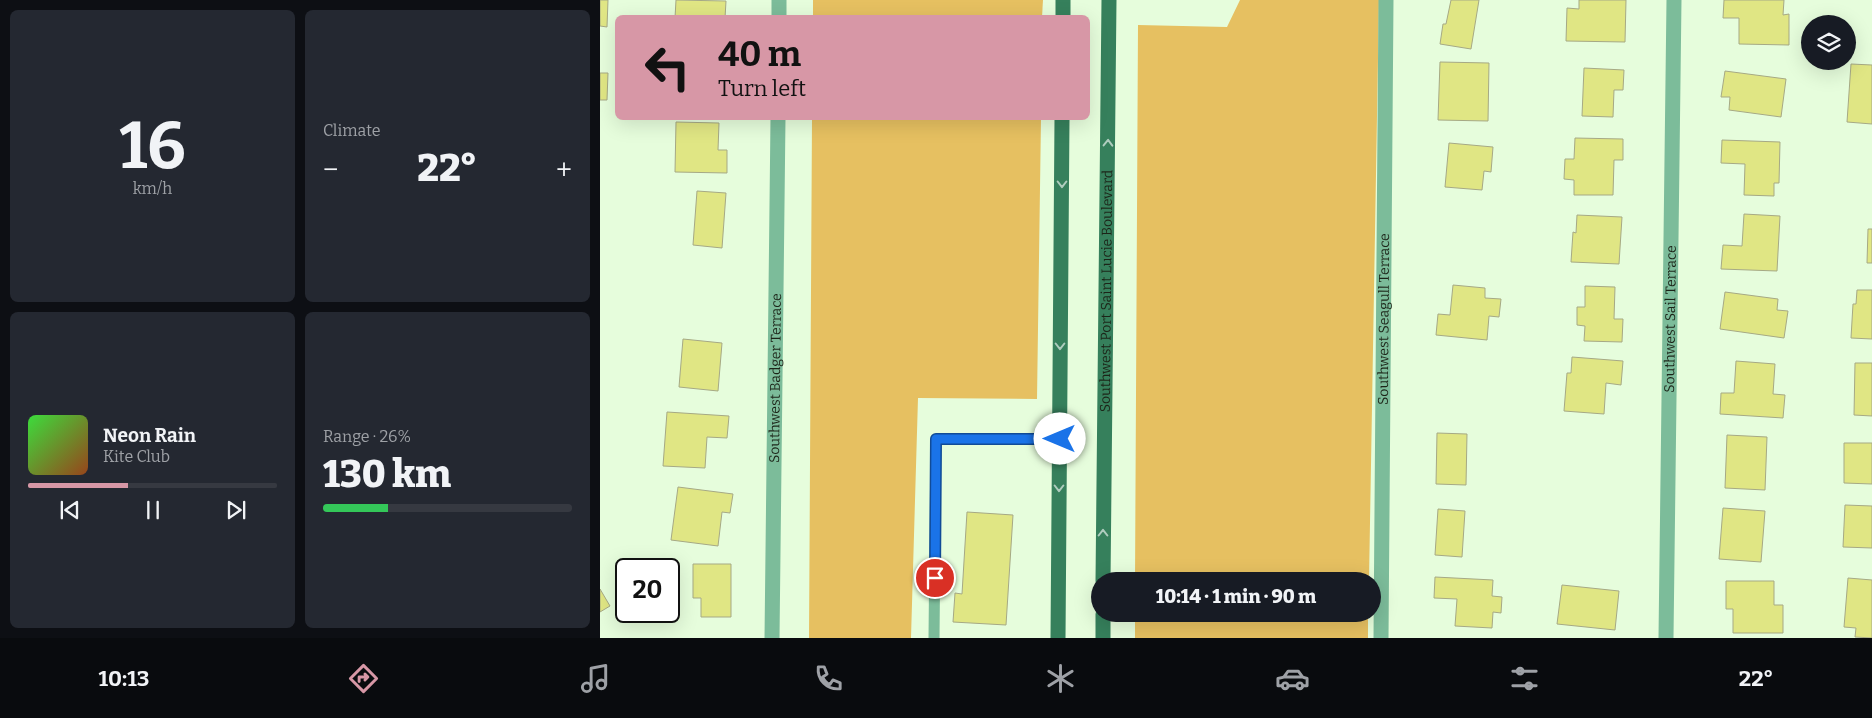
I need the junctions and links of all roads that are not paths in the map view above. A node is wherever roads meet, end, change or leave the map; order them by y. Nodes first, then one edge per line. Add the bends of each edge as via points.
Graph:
1 (779, 0) edge
2 (1063, 0) edge
3 (1109, 0) edge
4 (1386, 0) edge
5 (1674, 0) edge
6 (779, 15) edge
7 (1063, 15) edge
8 (778, 120) edge
9 (1062, 120) edge
10 (1060, 439) junction
11 (1103, 572) edge
12 (1103, 622) edge
13 (772, 638) edge
14 (934, 638) edge
15 (1058, 638) edge
16 (1103, 638) edge
17 (1380, 638) edge
18 (1666, 638) edge

1 - 6 street
2 - 7 main road
11 -> 3 main road, Southwest Port Saint Lucie Boulevard
4 - 17 street, Southwest Seagull Terrace
5 - 18 street, Southwest Sail Terrace
8 - 13 street, Southwest Badger Terrace
9 -> 10 main road
10 - 14 lane via 936,439
10 -> 15 main road
12 - 16 main road

